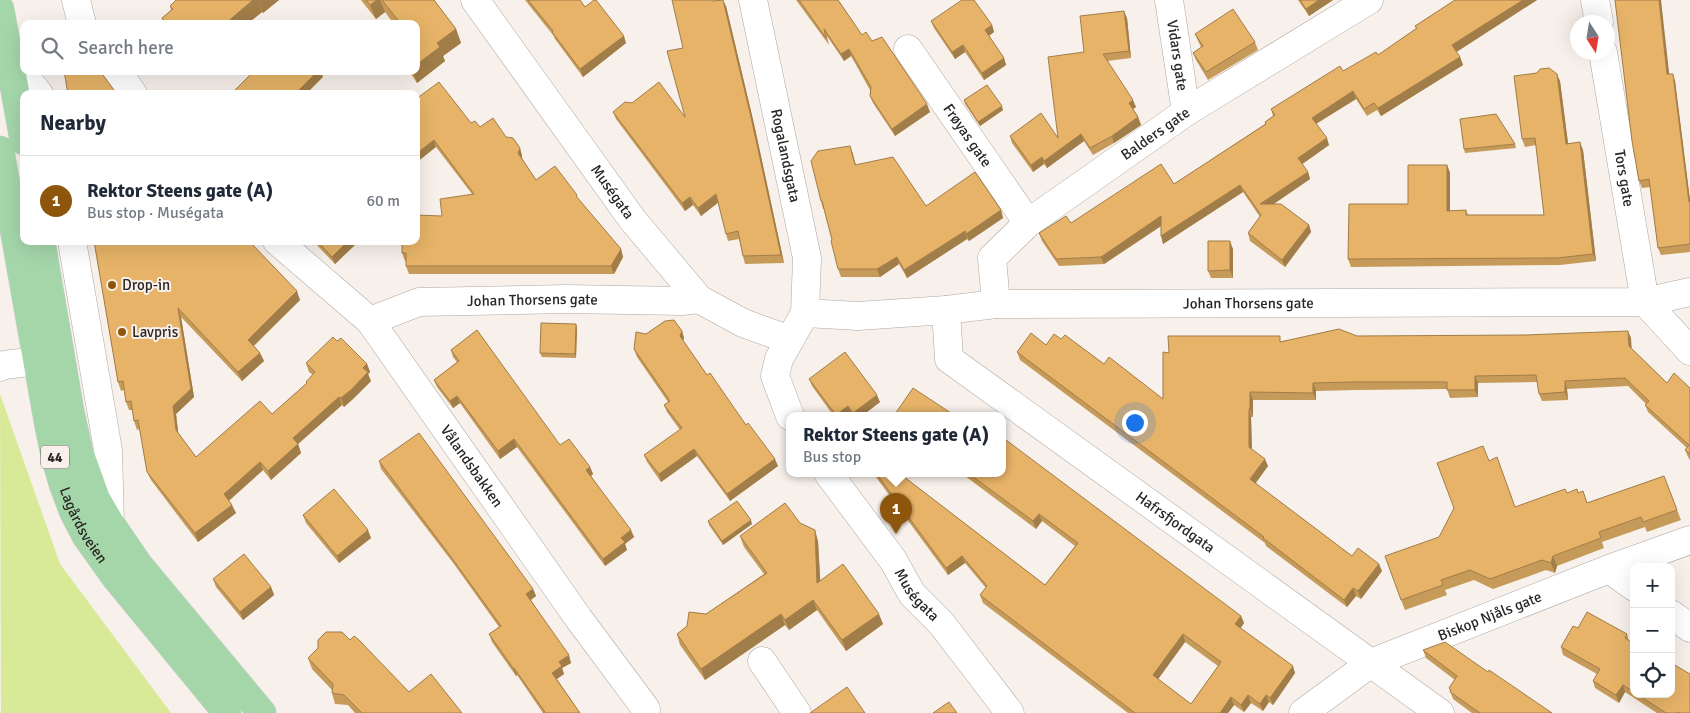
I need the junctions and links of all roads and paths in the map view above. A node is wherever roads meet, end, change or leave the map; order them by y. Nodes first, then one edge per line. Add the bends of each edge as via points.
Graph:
1 (475, 0) edge
2 (753, 0) edge
3 (1169, 0) edge
4 (1369, 0) edge
5 (1595, 0) edge
6 (0, 10) edge
7 (1597, 15) edge
8 (908, 49) dead end
9 (10, 59) junction
10 (1605, 60) edge
11 (20, 71) edge
12 (23, 75) edge
13 (120, 75) edge
14 (36, 90) edge
15 (130, 90) edge
16 (1186, 112) junction
17 (20, 118) edge
18 (0, 150) edge
19 (1028, 223) junction
20 (42, 245) edge
21 (73, 245) edge
22 (282, 245) edge
23 (1690, 292) edge
24 (699, 299) junction
25 (1644, 302) junction
26 (996, 304) junction
27 (946, 310) junction
28 (805, 313) junction
29 (370, 320) junction
30 (790, 340) junction
31 (1690, 351) edge
32 (1, 358) edge
33 (37, 361) junction
34 (788, 412) edge
35 (831, 477) edge
36 (110, 523) junction
37 (1690, 540) edge
38 (1609, 569) junction
39 (1630, 584) edge
40 (1675, 617) edge
41 (1690, 628) edge
42 (762, 662) dead end
43 (1371, 663) junction
44 (646, 709) dead end
45 (226, 713) edge
46 (262, 713) edge
47 (797, 713) edge
48 (1010, 713) edge
49 (1303, 713) edge
50 (1440, 713) edge

1 - 24 street, Muségata via 632,219
2 - 28 street, Rogalandsgata via 807,258
3 - 16 street, Vidars gate
4 - 16 street, Balders gate
5 - 7 street
6 - 9 main road
8 - 19 street, Frøyas gate
9 - 11 street
9 - 17 main road
10 - 25 street, Tors gate
12 - 14 street
13 - 15 street
16 - 19 street, Balders gate
18 - 33 main road, Lagårdsveien / 44
19 - 26 street, Balders gate via 992,258
20 - 36 main road, Lagårdsveien / 44 via 79,452 96,499
21 - 36 street via 108,450
22 - 29 street, Vålandsbakken
23 - 25 street, Johan Thorsens gate
24 - 29 street, Johan Thorsens gate via 419,302
24 - 30 street, Muségata via 743,323
25 - 26 street, Johan Thorsens gate
25 - 31 street
26 - 27 street, Johan Thorsens gate
27 - 28 street, Johan Thorsens gate via 858,316
27 - 43 street, Hafrsfjordgata via 949,359
28 - 30 street
29 - 44 street, Vålandsbakken via 579,619
30 - 34 street via 779,359 775,376
32 - 33 street
33 - 45 main road, Lagårdsveien / 44 via 56,460 73,511 86,536 116,578
35 - 48 street, Muségata via 893,560 912,594 941,623
36 - 46 main road, Lagårdsveien / 44 via 138,564
37 - 38 street, Biskop Njåls gate
38 - 39 street
38 - 43 street, Biskop Njåls gate
40 - 41 street
42 - 47 street
43 - 49 street, Biskop Njåls gate
43 - 50 street, Hafrsfjordgata

